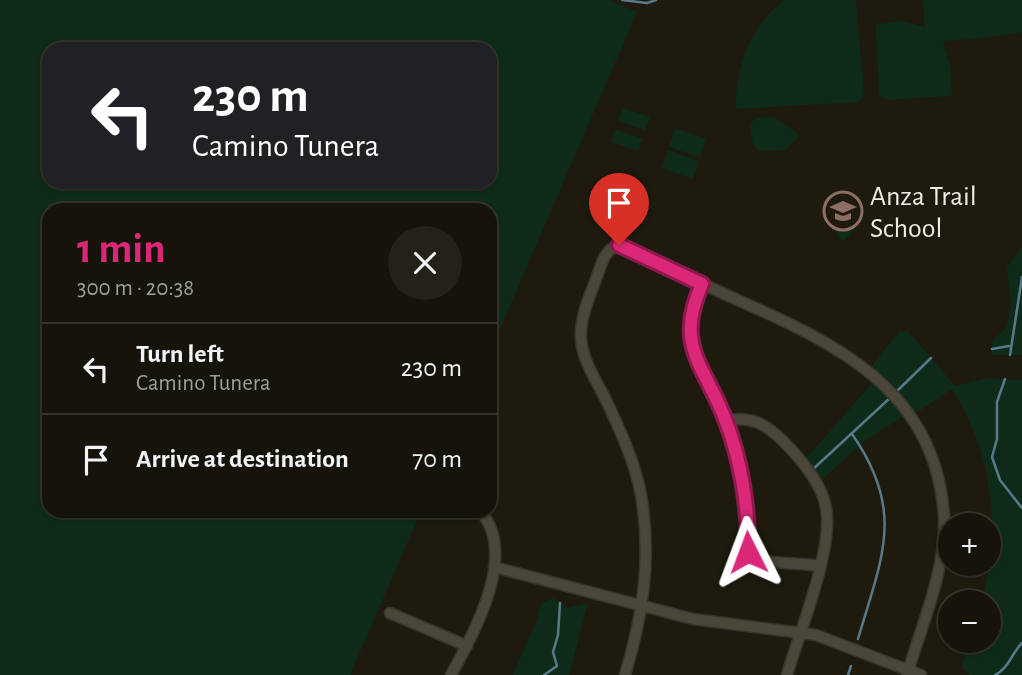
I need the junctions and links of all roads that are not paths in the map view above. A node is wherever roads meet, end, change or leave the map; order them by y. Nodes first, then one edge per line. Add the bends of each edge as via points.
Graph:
1 (702, 284) junction
2 (726, 421) junction
3 (486, 518) edge
4 (820, 566) junction
5 (494, 567) junction
6 (642, 607) junction
7 (390, 613) dead end
8 (800, 632) junction
9 (467, 646) junction
10 (908, 673) edge
11 (451, 675) edge
12 (625, 675) edge
13 (787, 675) edge
14 (921, 675) edge

1 - 2 street via 692,307 690,339
1 - 6 street via 631,249 613,247 583,313 581,333 589,369 625,442 641,494 647,553
1 - 10 street via 814,334 849,356 891,393 923,439 938,477 944,534
2 - 4 street via 748,418 764,426 787,444 820,489 828,526
2 - 4 street via 741,479 751,556
3 - 5 street via 498,554
4 - 8 street
5 - 6 street
5 - 9 street via 478,625
6 - 8 street via 693,619
6 - 12 street
7 - 9 street
8 - 10 street via 830,639
8 - 13 street
9 - 11 street
10 - 14 street

